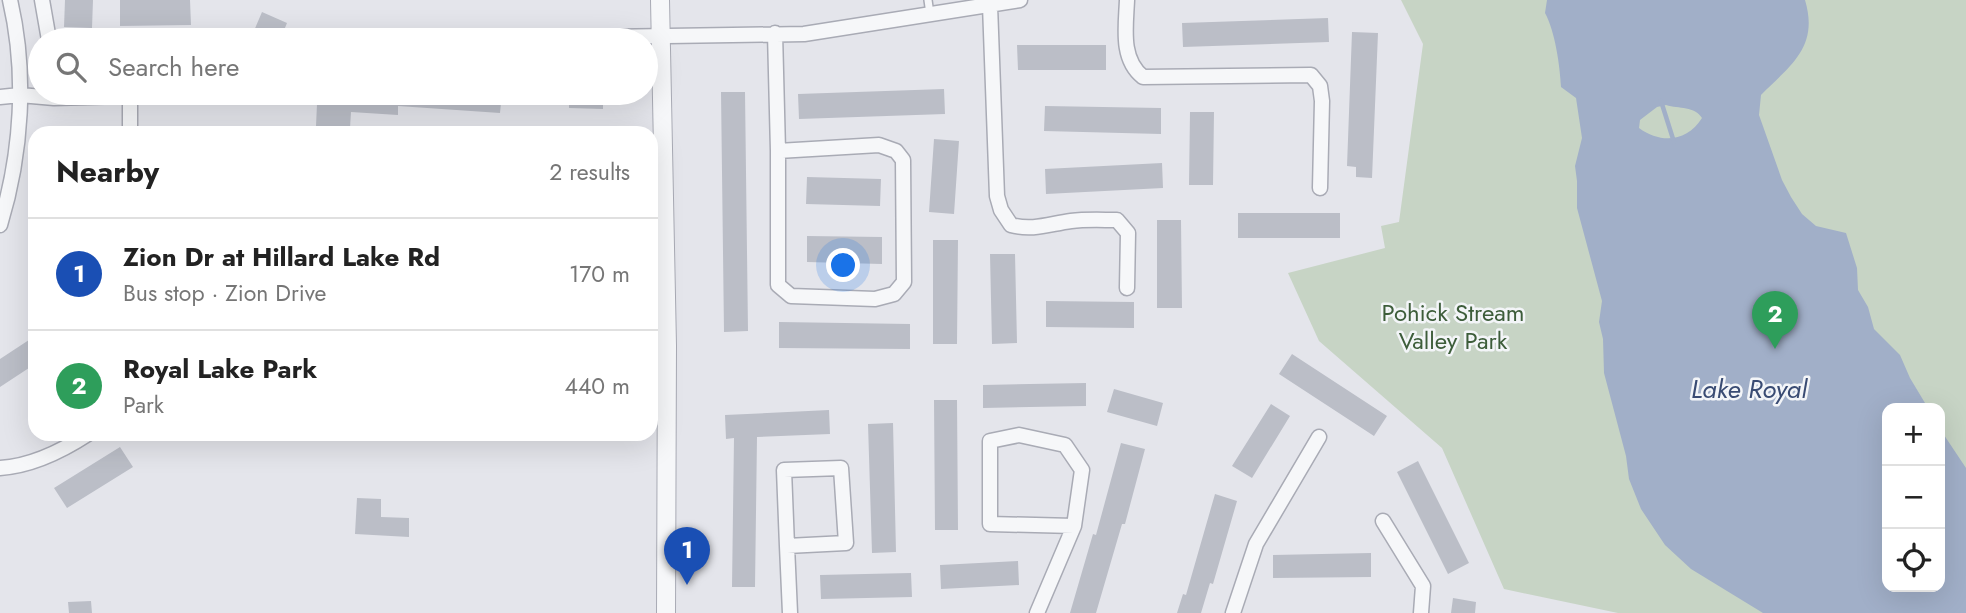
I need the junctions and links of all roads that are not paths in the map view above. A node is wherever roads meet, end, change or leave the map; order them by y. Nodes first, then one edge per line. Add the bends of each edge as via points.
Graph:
1 (10, 0) edge
2 (42, 0) edge
3 (660, 0) edge
4 (1020, 0) edge
5 (1128, 0) edge
6 (990, 5) junction
7 (929, 7) edge
8 (47, 28) edge
9 (775, 33) junction
10 (660, 37) junction
11 (20, 95) junction
12 (28, 96) edge
13 (0, 97) edge
14 (130, 105) edge
15 (130, 126) edge
16 (778, 151) junction
17 (1320, 188) dead end
18 (0, 225) edge
19 (1127, 288) dead end
20 (659, 345) edge
21 (1320, 438) dead end
22 (77, 441) edge
23 (0, 468) edge
24 (1383, 521) dead end
25 (1074, 526) junction
26 (787, 546) junction
27 (666, 613) edge
28 (790, 613) edge
29 (1037, 613) edge
30 (1233, 613) edge
31 (1420, 613) edge

1 - 11 street
2 - 8 street
3 - 10 street
4 - 6 street
5 - 17 street via 1129,58 1143,77 1311,75 1320,86 1322,101
6 - 7 street
6 - 19 street via 1001,211 1011,225 1026,229 1116,220 1128,233
7 - 9 street via 804,34
9 - 10 street
9 - 16 street
10 - 20 street
11 - 12 street
11 - 13 street
11 - 18 street via 16,159
14 - 15 street
16 - 16 street via 778,285 791,296 875,299 894,294 904,282 906,256 903,160 896,151 879,145
20 - 27 street
21 - 30 street via 1256,544
22 - 23 street via 40,459
24 - 31 street via 1423,586
25 - 25 street via 1082,470 1065,445 1019,435 990,441 990,524
25 - 29 street
26 - 26 street via 784,470 841,468 846,543
26 - 28 street

